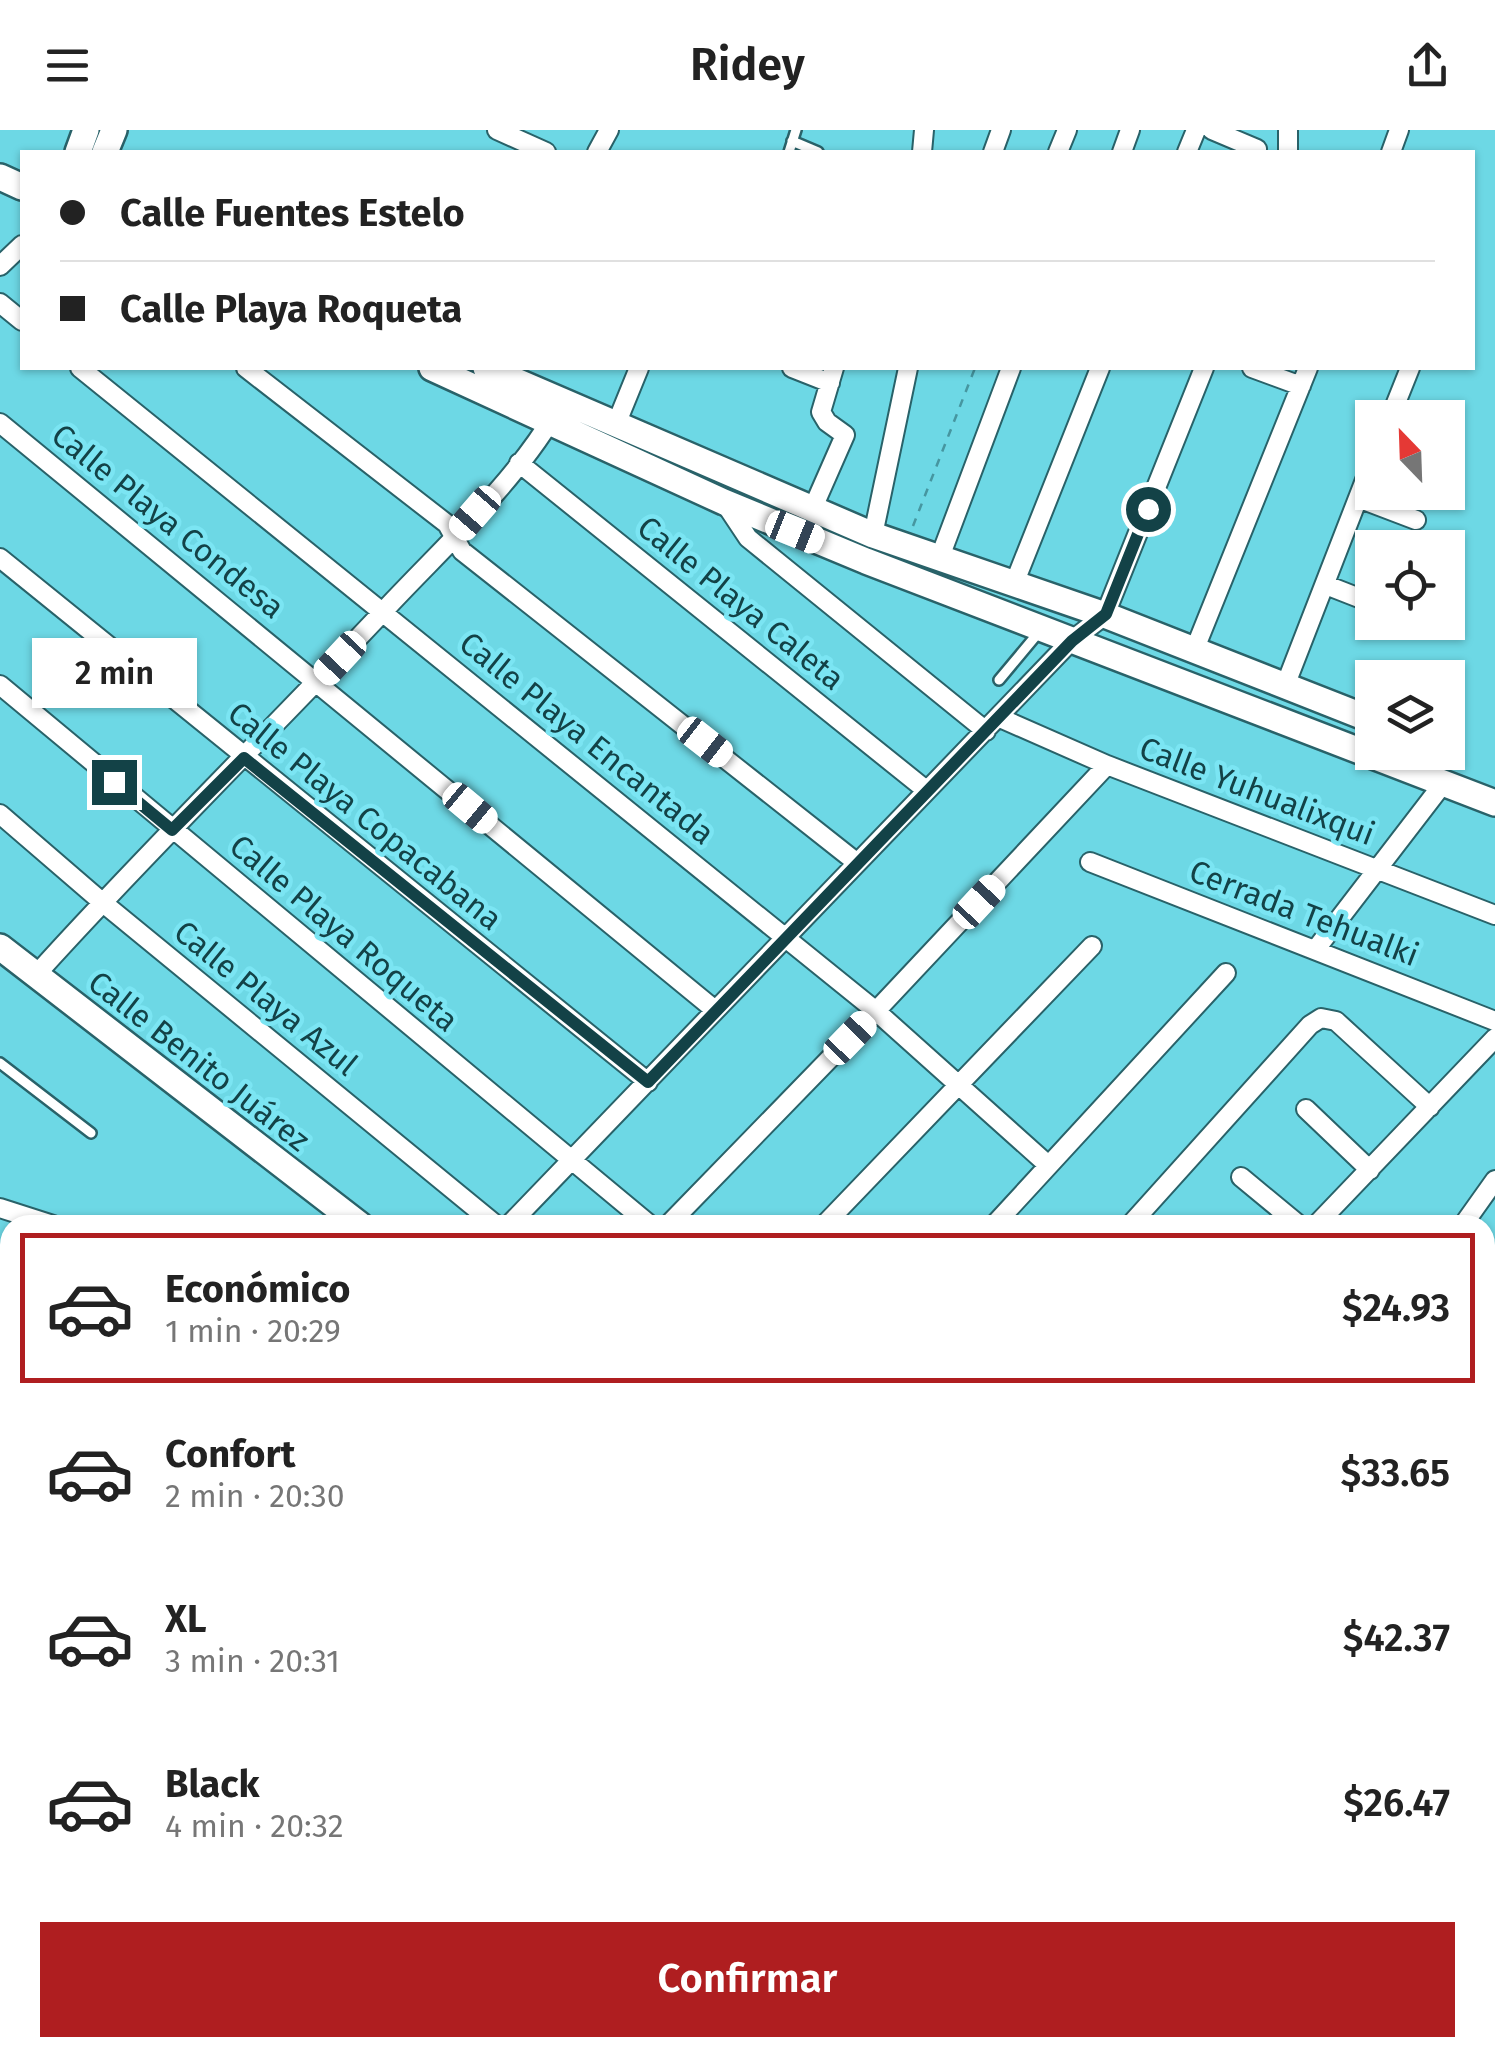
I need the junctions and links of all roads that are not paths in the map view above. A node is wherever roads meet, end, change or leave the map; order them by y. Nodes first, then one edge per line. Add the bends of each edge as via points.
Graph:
1 (497, 130) edge
2 (796, 130) edge
3 (1212, 130) edge
4 (790, 147) edge
5 (542, 150) edge
6 (1255, 150) edge
7 (20, 247) edge
8 (0, 266) edge
9 (0, 303) edge
10 (20, 319) edge
11 (82, 370) edge
12 (249, 370) edge
13 (438, 370) edge
14 (637, 370) edge
15 (803, 370) edge
16 (908, 370) edge
17 (1010, 370) edge
18 (1099, 370) edge
19 (1203, 370) edge
20 (1257, 370) edge
21 (1307, 370) edge
22 (1409, 370) edge
23 (517, 374) edge
24 (832, 375) edge
25 (1301, 386) junction
26 (1397, 400) edge
27 (557, 410) junction
28 (617, 422) junction
29 (0, 423) edge
30 (520, 463) junction
31 (724, 502) junction
32 (1355, 506) edge
33 (812, 510) junction
34 (1390, 510) edge
35 (1416, 520) dead end
36 (874, 535) junction
37 (453, 538) junction
38 (940, 557) junction
39 (0, 558) edge
40 (1014, 584) junction
41 (1326, 585) junction
42 (1355, 597) edge
43 (383, 612) junction
44 (1106, 614) junction
45 (1042, 628) junction
46 (1072, 641) junction
47 (1194, 651) junction
48 (999, 680) dead end
49 (318, 682) junction
50 (0, 685) edge
51 (1286, 686) junction
52 (1355, 713) edge
53 (993, 724) junction
54 (1355, 743) edge
55 (244, 758) junction
56 (1107, 764) junction
57 (1419, 770) edge
58 (1442, 786) junction
59 (926, 790) junction
60 (1495, 803) edge
61 (0, 814) edge
62 (172, 830) junction
63 (856, 862) junction
64 (1090, 862) dead end
65 (1380, 870) junction
66 (102, 902) junction
67 (1495, 915) edge
68 (787, 938) junction
69 (0, 946) edge
70 (1092, 946) dead end
71 (1316, 949) junction
72 (1226, 973) dead end
73 (36, 976) junction
74 (715, 1010) junction
75 (876, 1011) junction
76 (1495, 1021) edge
77 (1495, 1038) edge
78 (0, 1064) edge
79 (648, 1082) junction
80 (959, 1085) junction
81 (1430, 1107) junction
82 (1306, 1108) dead end
83 (91, 1133) dead end
84 (570, 1159) junction
85 (1048, 1165) junction
86 (1370, 1170) junction
87 (1241, 1177) dead end
88 (1495, 1180) edge
89 (347, 1215) edge
90 (484, 1215) edge
91 (518, 1215) edge
92 (638, 1215) edge
93 (678, 1215) edge
94 (834, 1215) edge
95 (1006, 1215) edge
96 (1139, 1215) edge
97 (1287, 1215) edge
98 (1326, 1215) edge
99 (1471, 1215) edge

1 - 5 street
2 - 4 lane
3 - 6 street
7 - 8 street
9 - 10 street
11 - 43 street, Calle Playa Encantada
12 - 37 street via 448,524
13 - 27 street
14 - 28 street
15 - 24 street
16 - 36 street
17 - 38 street
18 - 40 street
19 - 44 street
20 - 25 street
21 - 25 street
22 - 26 street
23 - 27 street
24 - 33 street via 821,412 845,434
25 - 47 street
27 - 28 street
27 - 30 street
27 - 31 street
28 - 33 street
29 - 49 street, Calle Playa Condesa
30 - 37 street
30 - 59 street, Calle Playa Caleta
31 - 45 street
31 - 53 street, Calle Yuhualixqui via 748,538
32 - 41 street
33 - 36 street
34 - 35 street
36 - 38 street
37 - 43 street
37 - 63 street
38 - 40 street
39 - 55 street, Calle Playa Copacabana
40 - 44 street
41 - 42 street
41 - 51 street
43 - 49 street
43 - 68 street, Calle Playa Encantada
44 - 46 street
44 - 47 street
45 - 46 street
45 - 48 lane
46 - 53 street
46 - 54 street
47 - 51 street
49 - 55 street
49 - 74 street, Calle Playa Condesa
50 - 62 street, Calle Playa Roqueta
51 - 52 street
53 - 56 street, Calle Yuhualixqui
53 - 59 street
55 - 62 street
55 - 79 street, Calle Playa Copacabana
56 - 65 street, Calle Yuhualixqui
56 - 75 street
57 - 58 street
58 - 60 street
58 - 65 street
59 - 63 street
61 - 66 street, Calle Playa Azul
62 - 66 street
62 - 84 street, Calle Playa Roqueta
63 - 68 street
64 - 71 street, Cerrada Tehualki
65 - 67 street, Calle Yuhualixqui
65 - 71 street
66 - 73 street
66 - 90 street, Calle Playa Azul
68 - 74 street
68 - 75 street, Calle Playa Encantada
69 - 73 street, Calle Benito Juárez
70 - 80 street
71 - 76 street, Cerrada Tehualki
72 - 85 street
73 - 89 street, Calle Benito Juárez
74 - 79 street
75 - 80 street, Calle Playa Encantada
75 - 93 street
77 - 81 street
78 - 83 lane
79 - 84 street
80 - 85 street, Calle Playa Encantada
80 - 94 street
81 - 86 street
81 - 96 street via 1336,1021 1321,1018
82 - 86 street
84 - 91 street
84 - 92 street, Calle Playa Roqueta
85 - 95 street
86 - 98 street
87 - 97 street
88 - 99 street

